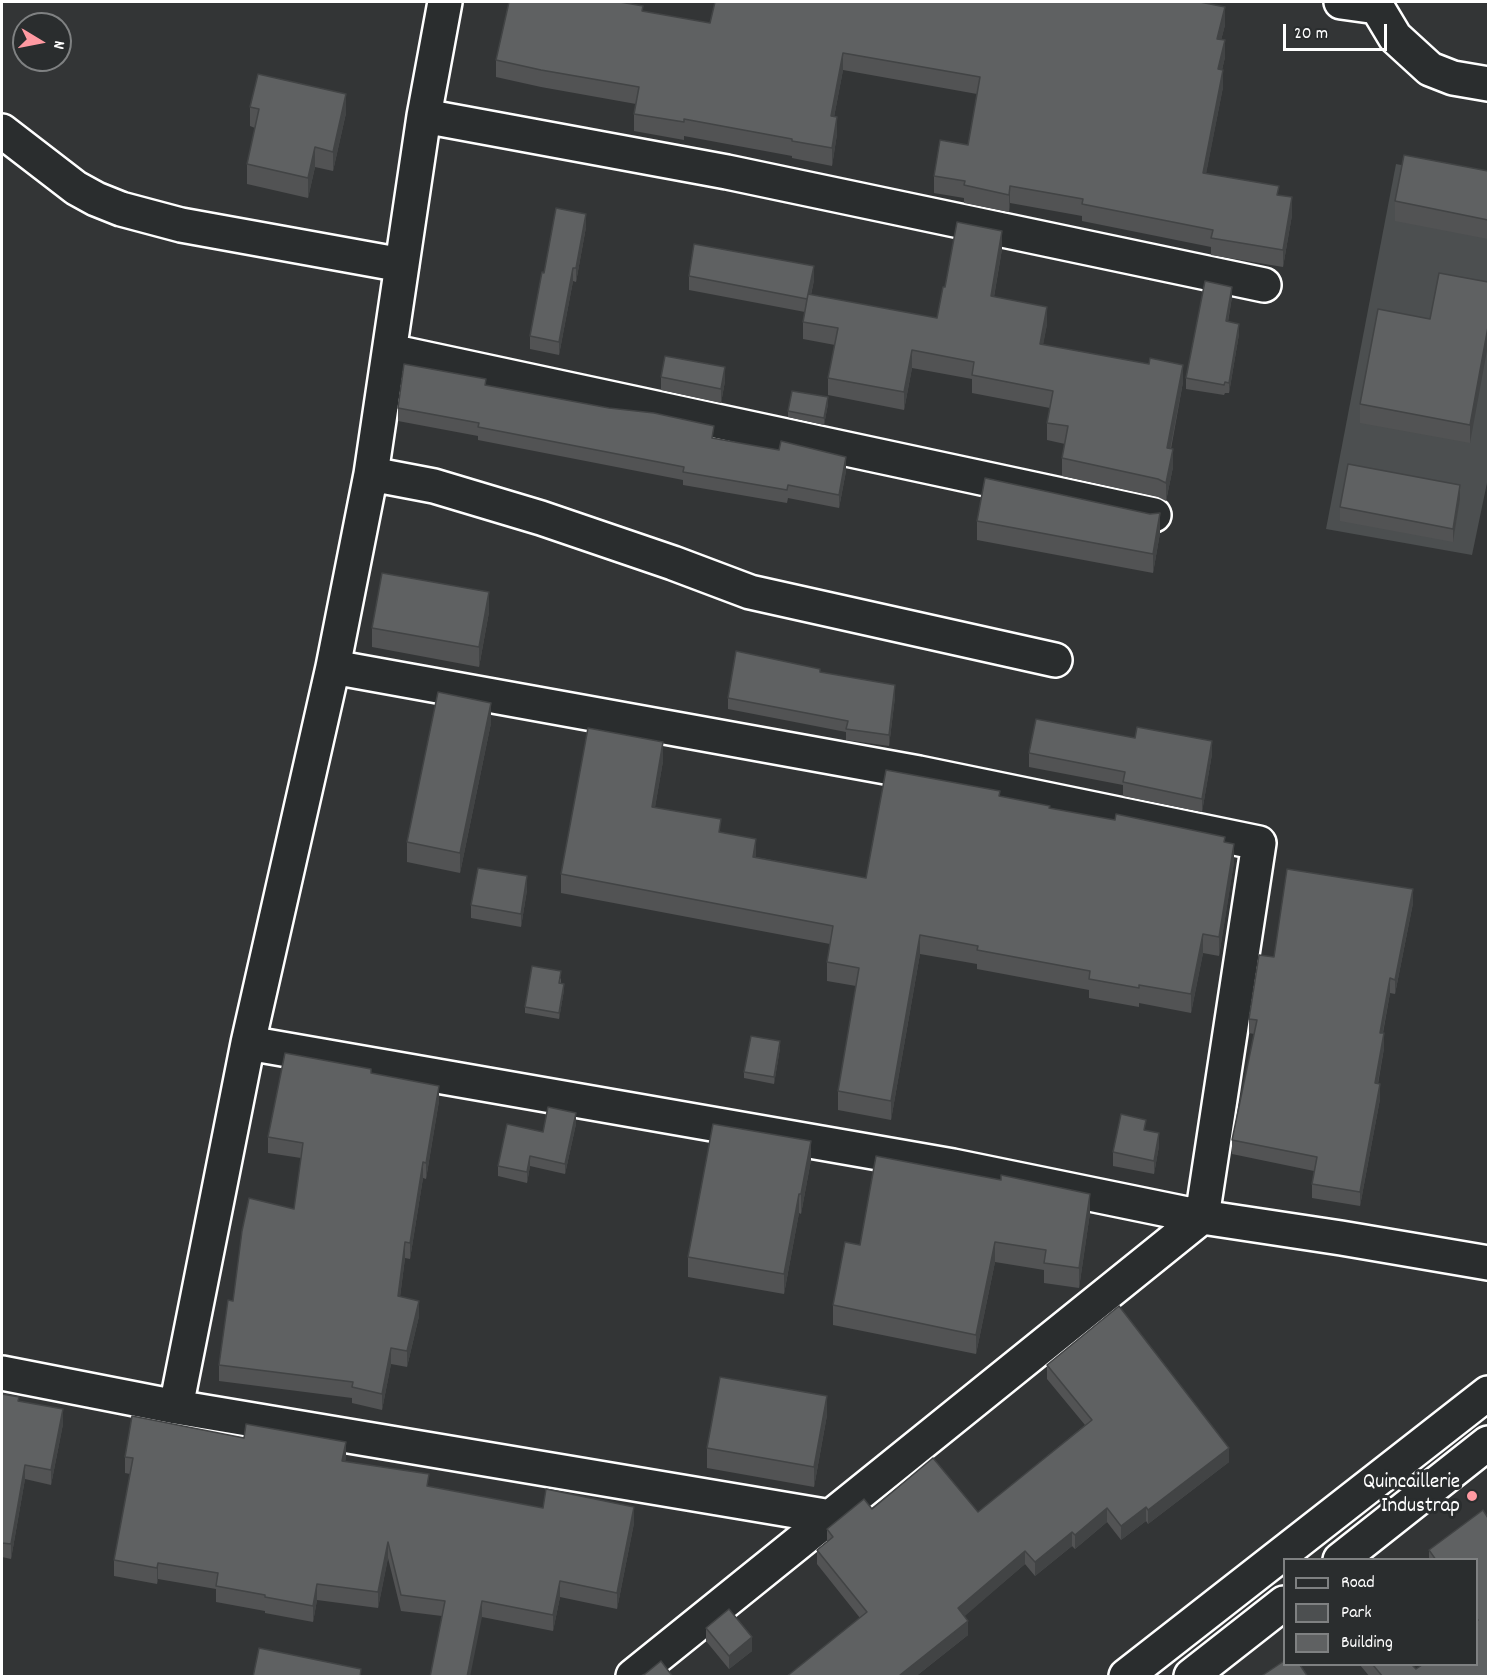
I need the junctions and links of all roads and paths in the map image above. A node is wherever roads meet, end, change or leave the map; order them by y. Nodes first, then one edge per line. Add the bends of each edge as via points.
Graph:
1 (445, 2) edge
2 (1341, 2) edge
3 (1488, 84) edge
4 (424, 116) junction
5 (2, 131) edge
6 (402, 265) junction
7 (1264, 285) dead end
8 (390, 351) junction
9 (371, 474) junction
10 (1154, 516) edge
11 (1056, 660) dead end
12 (333, 667) junction
13 (248, 1043) junction
14 (1202, 1217) junction
15 (1488, 1263) edge
16 (2, 1373) edge
17 (1488, 1393) edge
18 (176, 1407) junction
19 (1488, 1443) edge
20 (831, 1517) junction
21 (1343, 1558) edge
22 (1283, 1604) edge
23 (633, 1677) edge
24 (1126, 1677) edge
25 (1191, 1677) edge

1 - 4 street
2 - 3 street via 1377,7 1395,37 1430,69
4 - 6 street
4 - 7 street via 727,172
5 - 6 street via 76,188 121,208 182,225
6 - 8 street
8 - 9 street
8 - 10 street
9 - 11 street via 434,486 541,518 750,592
9 - 12 street
12 - 13 street
12 - 14 street via 919,773 1259,843
13 - 14 street via 953,1166
13 - 18 street
14 - 15 street
14 - 20 street
16 - 18 street
17 - 24 street
18 - 20 street
19 - 21 street
20 - 23 street
22 - 25 street

